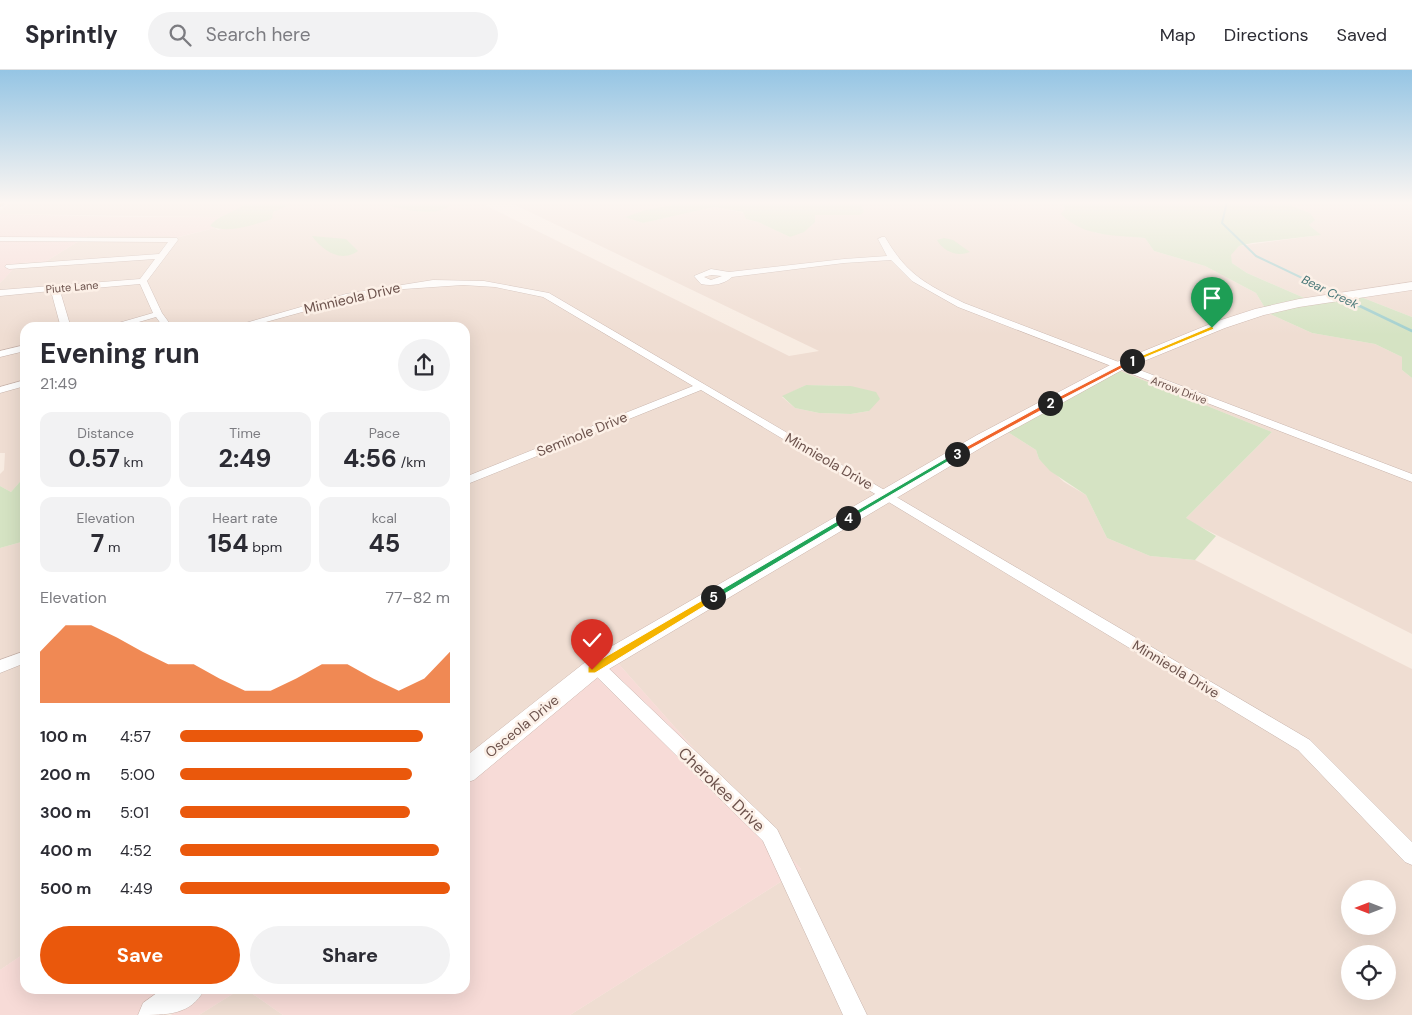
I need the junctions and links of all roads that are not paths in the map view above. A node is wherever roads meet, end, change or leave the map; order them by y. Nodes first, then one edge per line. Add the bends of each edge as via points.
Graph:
1 (170, 246) edge
2 (885, 246) edge
3 (164, 256) junction
4 (890, 258) junction
5 (9, 267) dead end
6 (729, 275) dead end
7 (143, 280) junction
8 (1412, 286) edge
9 (55, 289) junction
10 (0, 293) edge
11 (158, 314) junction
12 (64, 322) edge
13 (128, 322) edge
14 (164, 322) edge
15 (255, 322) edge
16 (20, 349) edge
17 (0, 354) edge
18 (1117, 366) junction
19 (20, 384) edge
20 (700, 387) junction
21 (0, 390) edge
22 (1412, 478) edge
23 (470, 479) edge
24 (887, 494) junction
25 (20, 658) edge
26 (0, 666) edge
27 (596, 666) junction
28 (470, 768) edge
29 (1412, 856) edge
30 (183, 994) edge
31 (155, 1015) edge
32 (855, 1015) edge

1 - 3 street
2 - 4 street, Arrow Drive
3 - 5 street
3 - 7 street
4 - 6 street
4 - 18 street, Arrow Drive via 921,285 961,305
7 - 9 street, Piute Lane
7 - 11 street
8 - 18 street, Osceola Drive via 1260,312
9 - 10 street, Piute Lane
9 - 12 street
11 - 13 street
11 - 14 street
15 - 20 street, Minnieola Drive via 377,290 464,282 501,285 546,295
16 - 17 street
18 - 22 street, Arrow Drive
18 - 24 street, Osceola Drive
19 - 21 street
20 - 23 street, Seminole Drive
20 - 24 street, Minnieola Drive
24 - 27 street, Osceola Drive
24 - 29 street, Minnieola Drive via 1304,745
25 - 26 street
27 - 28 street, Osceola Drive
27 - 32 street, Cherokee Drive via 770,835
30 - 31 street

